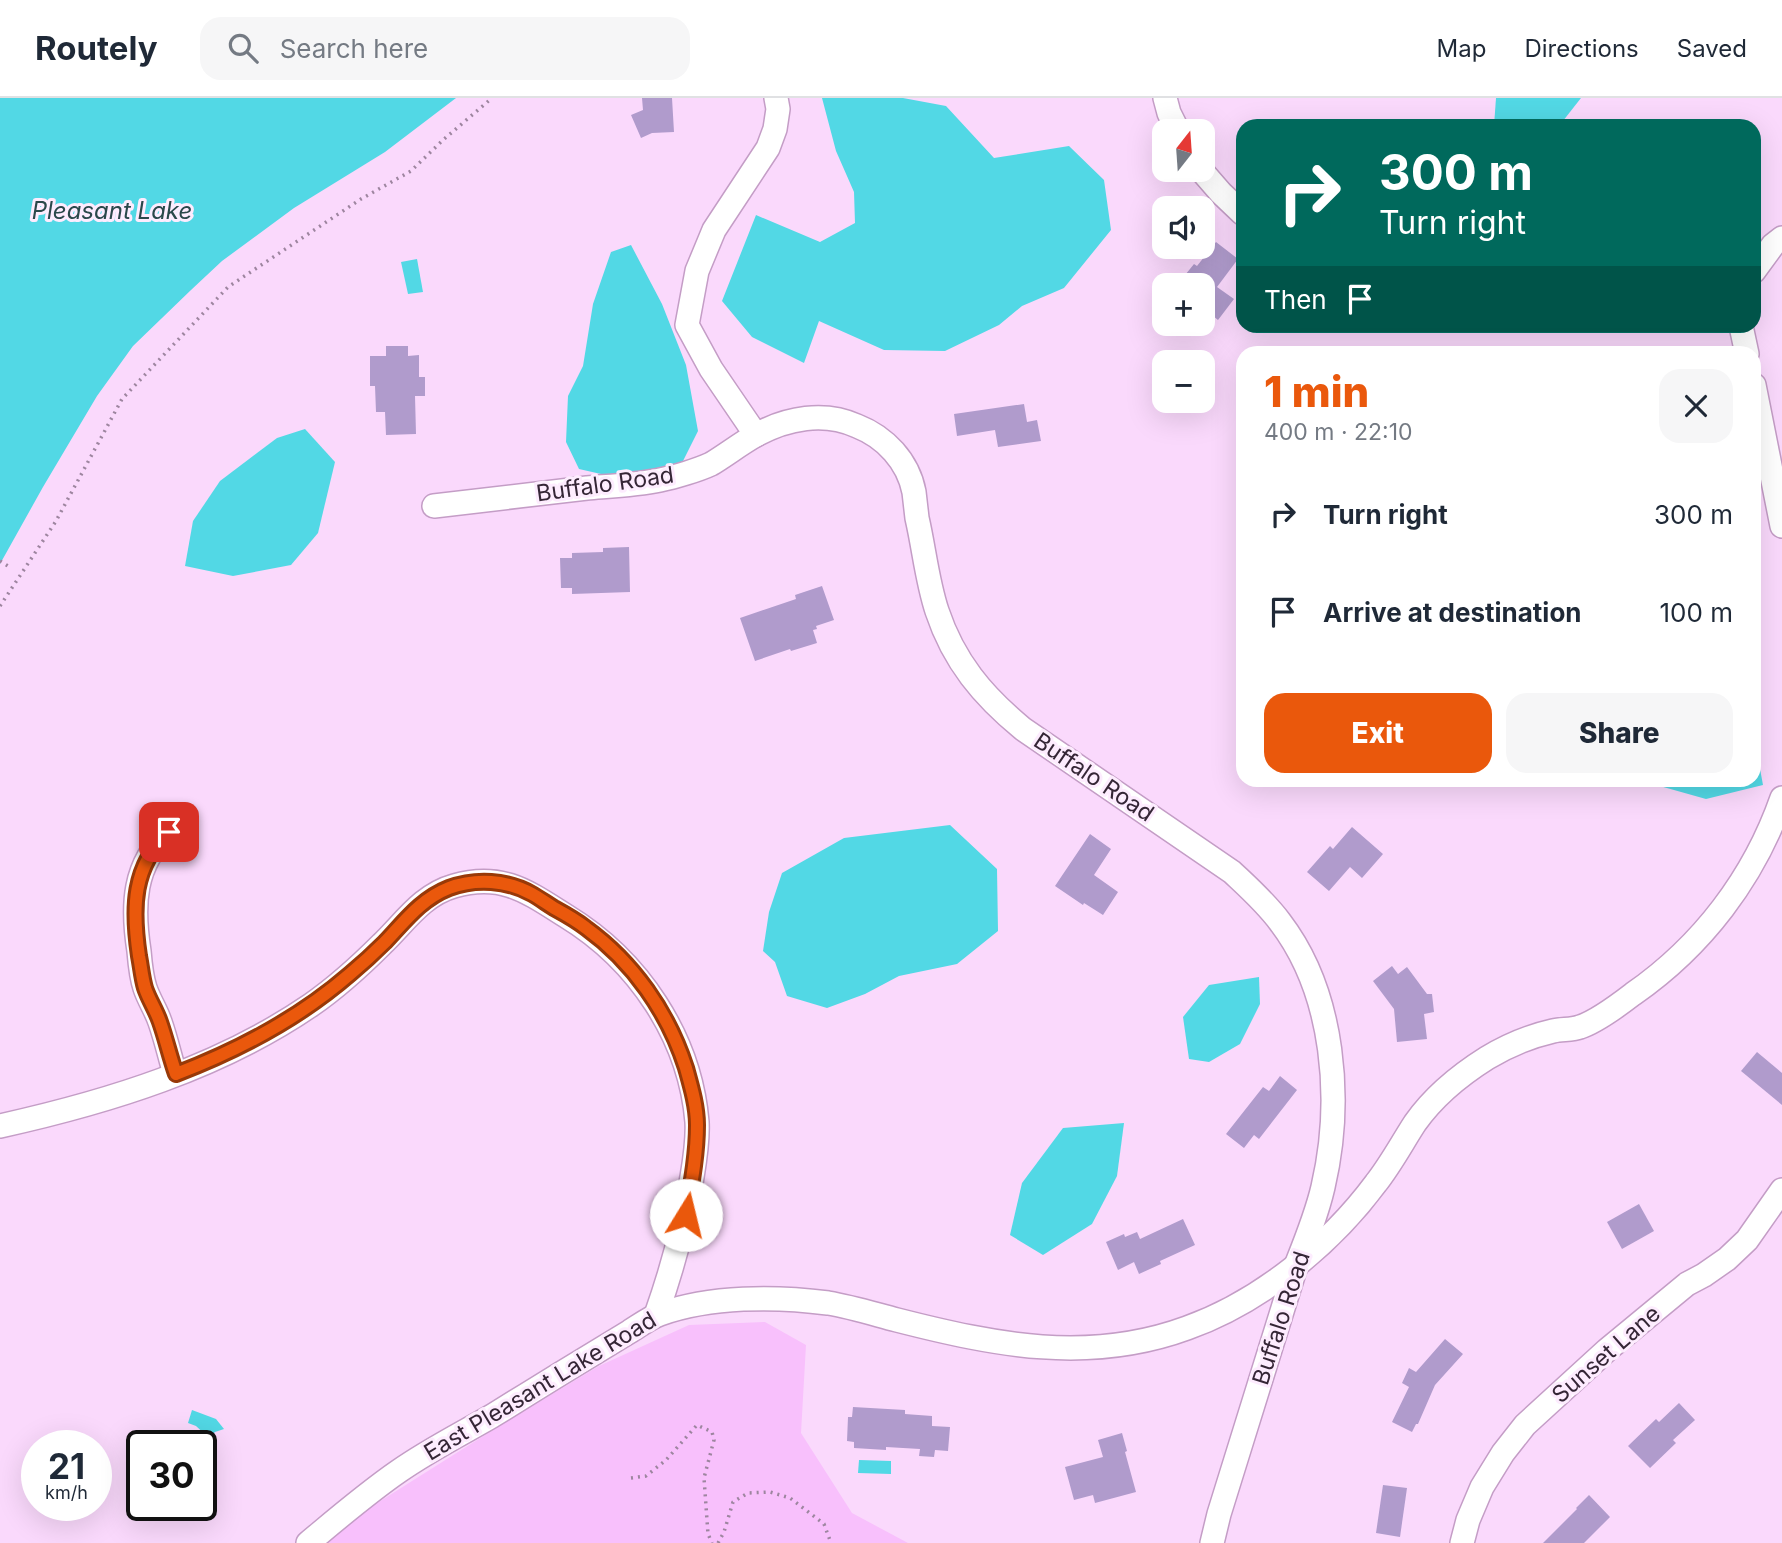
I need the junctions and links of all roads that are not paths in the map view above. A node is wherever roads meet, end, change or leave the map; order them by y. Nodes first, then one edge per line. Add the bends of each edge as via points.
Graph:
1 (776, 98) edge
2 (1165, 98) edge
3 (1172, 119) edge
4 (1211, 182) edge
5 (1236, 208) edge
6 (1782, 238) edge
7 (1761, 261) edge
8 (1761, 420) edge
9 (756, 435) junction
10 (434, 506) dead end
11 (1782, 526) edge
12 (1782, 798) edge
13 (169, 832) dead end
14 (176, 1074) junction
15 (0, 1126) edge
16 (1782, 1190) edge
17 (1297, 1263) junction
18 (656, 1315) junction
19 (309, 1543) edge
20 (1212, 1543) edge
21 (1462, 1543) edge

1 - 9 street via 775,129 768,148 714,230 697,271 687,325
2 - 3 street
4 - 5 street
6 - 7 street
8 - 11 street
9 - 10 street, Buffalo Road via 709,464 662,480
9 - 17 street, Buffalo Road via 785,423 829,418 849,422 881,439 906,470 936,609 952,647 978,688 1023,729 1232,872 1281,923 1314,984 1331,1071 1332,1123 1323,1186
12 - 17 street, East Pleasant Lake Road via 1737,889 1683,954 1651,982 1580,1027 1526,1039 1465,1073 1418,1119 1354,1211
13 - 14 street via 139,879 135,930 145,987
14 - 15 street
14 - 18 street via 233,1051 313,1003 350,975 433,895 471,882 494,882 532,894 585,927 634,972 670,1028 691,1086 697,1124 694,1165 674,1264
16 - 21 street, Sunset Lane via 1727,1259 1674,1294 1525,1425 1482,1487
17 - 18 street, East Pleasant Lake Road via 1226,1311 1187,1328 1110,1346 1031,1347 799,1300 724,1301
17 - 20 street, Buffalo Road
18 - 19 street, East Pleasant Lake Road via 398,1471

